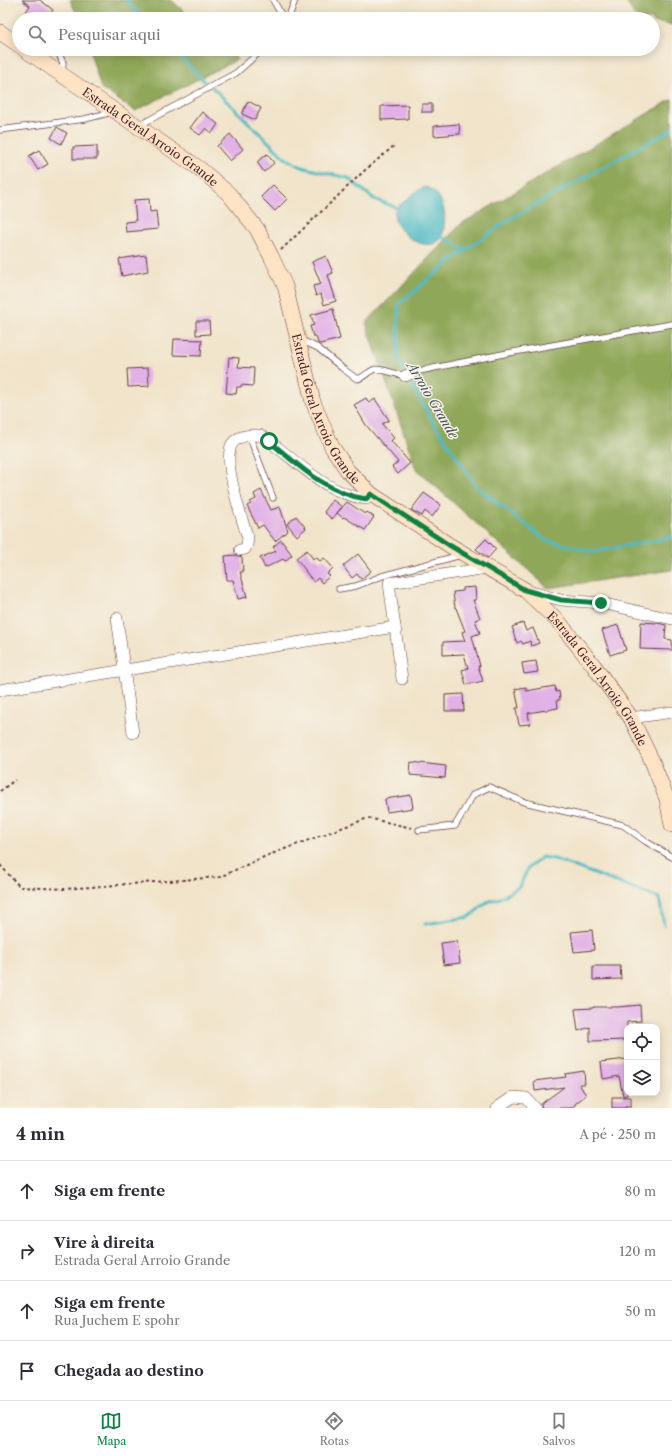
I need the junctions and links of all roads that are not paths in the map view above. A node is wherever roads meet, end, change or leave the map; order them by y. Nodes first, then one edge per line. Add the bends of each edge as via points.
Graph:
1 (273, 0) edge
2 (295, 0) edge
3 (280, 12) edge
4 (291, 12) edge
5 (0, 32) edge
6 (12, 40) edge
7 (34, 56) edge
8 (60, 56) edge
9 (255, 56) edge
10 (62, 75) junction
11 (115, 111) junction
12 (137, 126) junction
13 (0, 130) edge
14 (672, 324) edge
15 (299, 339) junction
16 (249, 435) junction
17 (371, 494) junction
18 (273, 498) dead end
19 (240, 550) dead end
20 (465, 554) junction
21 (487, 568) junction
22 (339, 589) dead end
23 (525, 590) junction
24 (117, 618) dead end
25 (672, 619) edge
26 (395, 627) junction
27 (124, 671) junction
28 (402, 679) dead end
29 (0, 690) edge
30 (672, 712) edge
31 (631, 718) junction
32 (133, 733) dead end
33 (672, 825) edge
34 (419, 830) road end
35 (672, 857) edge
36 (497, 1108) edge
37 (535, 1108) edge

1 - 3 lane
2 - 4 lane
5 - 6 main road
7 - 10 main road, Estrada Geral Arroio Grande
8 - 10 lane via 63,63
9 - 12 lane via 236,73
10 - 11 main road, Estrada Geral Arroio Grande
11 - 12 main road, Estrada Geral Arroio Grande
11 - 13 lane via 85,119
12 - 15 main road, Estrada Geral Arroio Grande via 200,169 229,194 257,229 285,286
14 - 15 lane via 508,353 409,374 390,373 379,368 357,379 318,348
15 - 17 main road, Estrada Geral Arroio Grande via 313,402 332,448 348,471
16 - 17 street via 260,435 325,485 344,494 366,499
16 - 18 lane
16 - 19 street via 232,444 230,452 234,490 248,538 245,549
17 - 20 main road, Estrada Geral Arroio Grande
20 - 21 main road, Estrada Geral Arroio Grande
20 - 22 lane
21 - 23 main road, Estrada Geral Arroio Grande
21 - 26 street via 389,583
23 - 25 street via 561,600 601,603
23 - 31 main road, Estrada Geral Arroio Grande via 558,621
24 - 27 street
26 - 27 street
26 - 28 street
27 - 29 street
27 - 32 street
30 - 31 street
31 - 33 main road, Estrada Geral Arroio Grande via 652,760 667,799
34 - 35 lane via 455,826 473,795 488,787 524,802 623,825
36 - 37 street via 513,1097 526,1098

